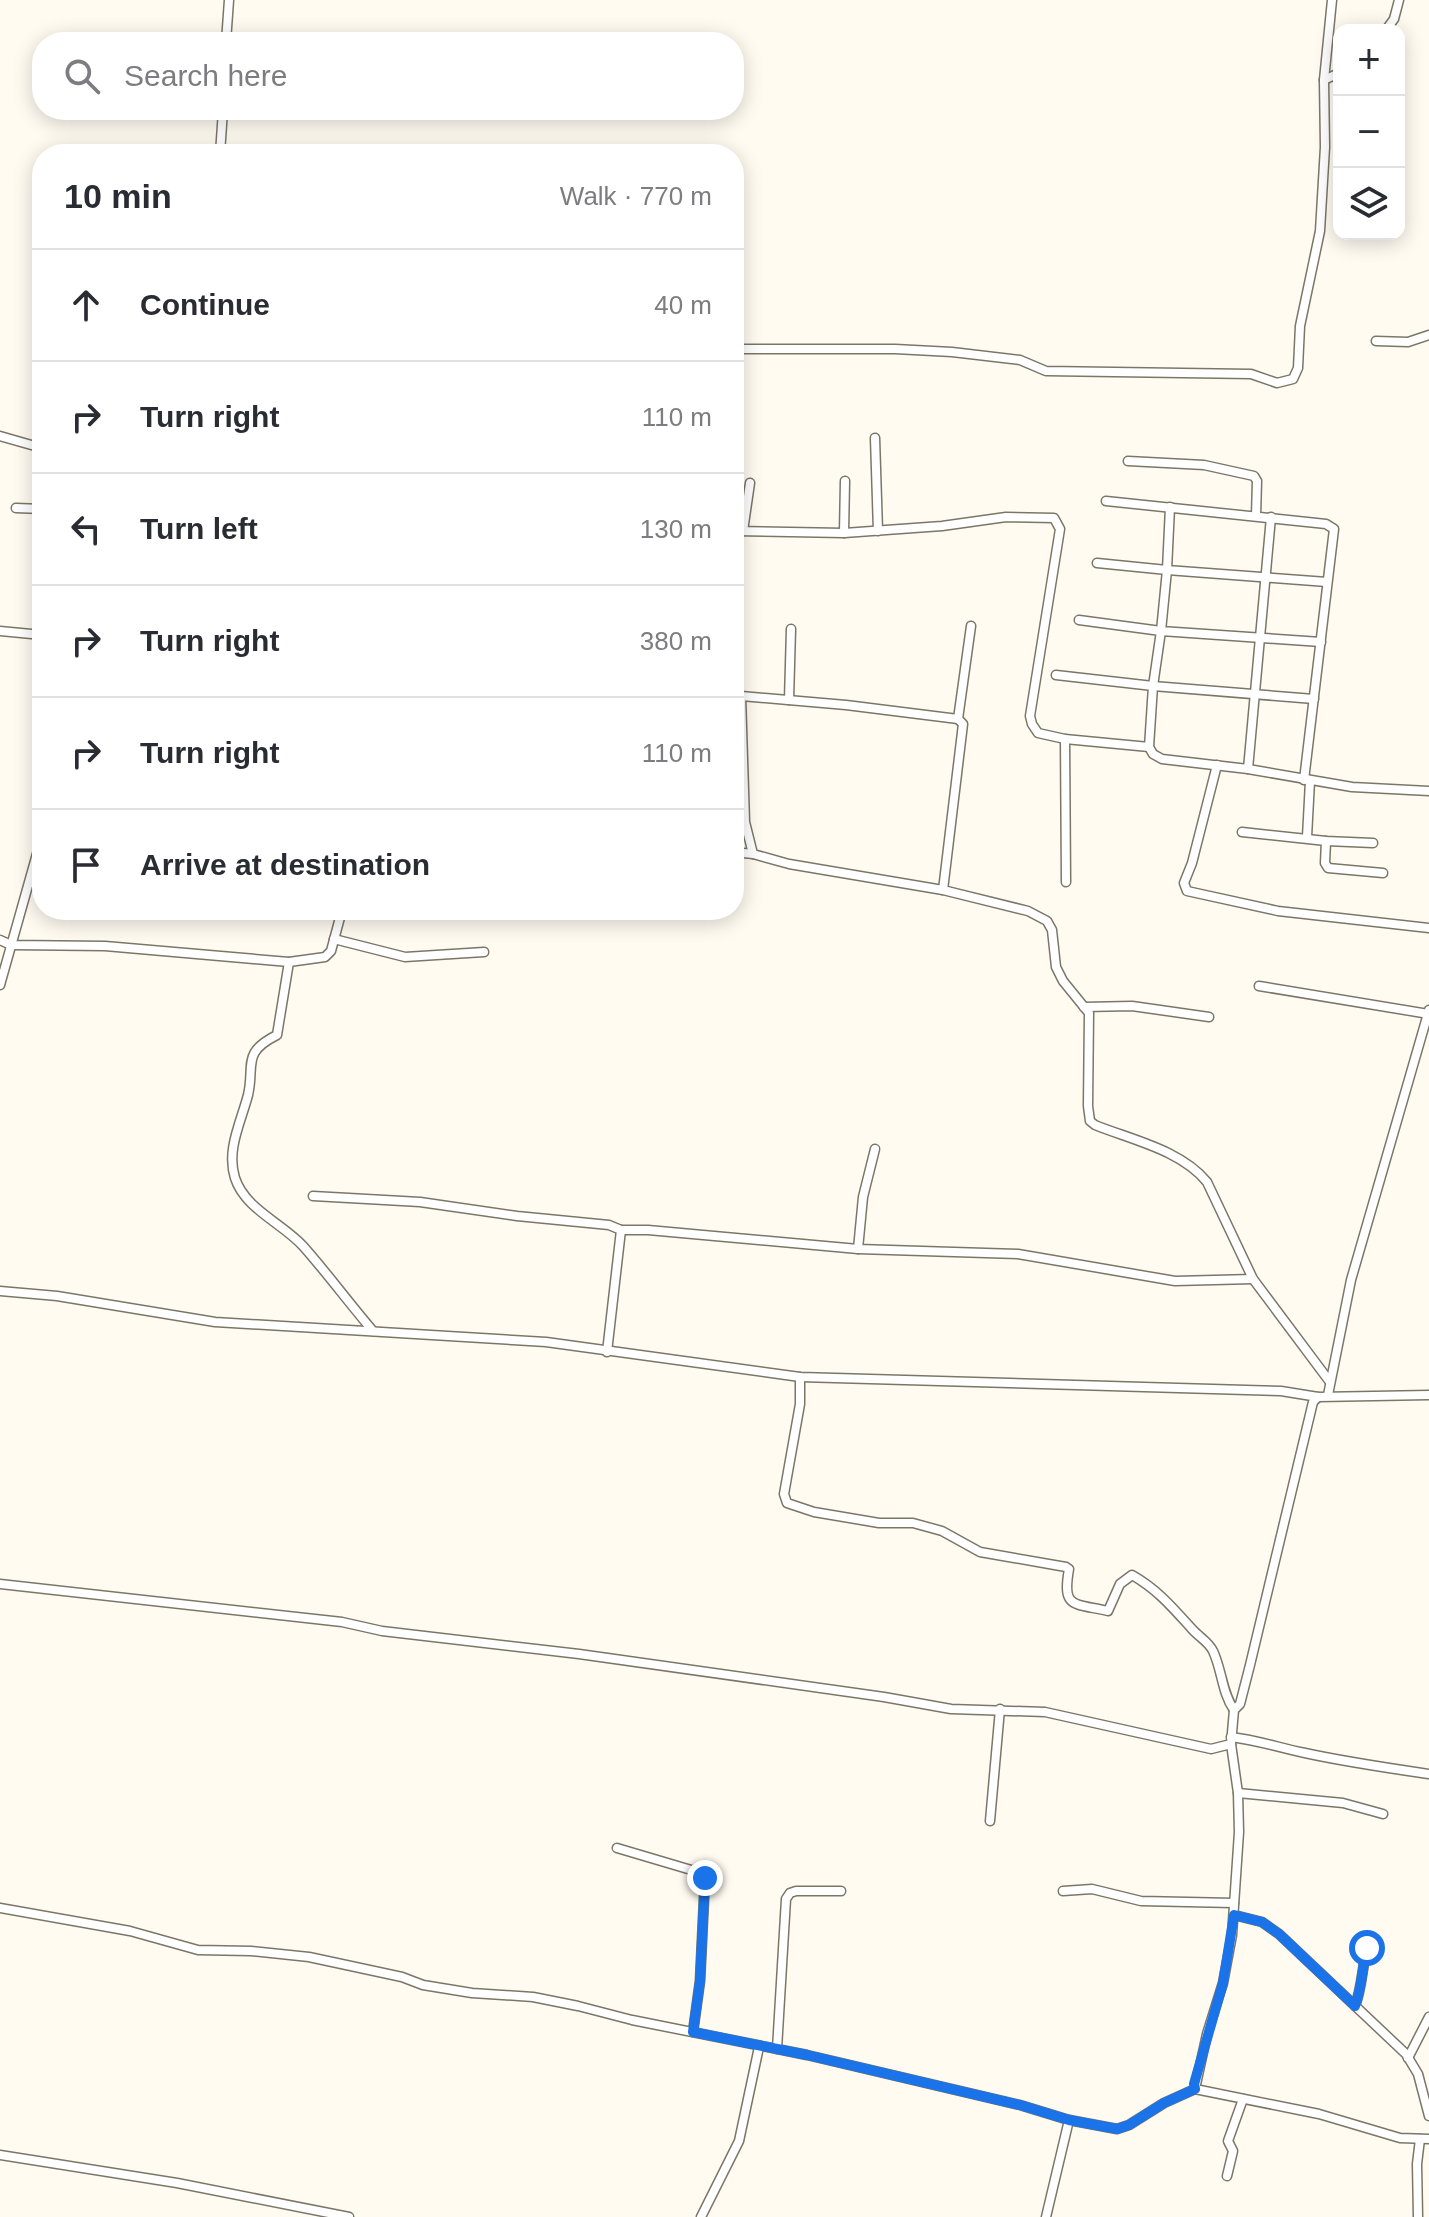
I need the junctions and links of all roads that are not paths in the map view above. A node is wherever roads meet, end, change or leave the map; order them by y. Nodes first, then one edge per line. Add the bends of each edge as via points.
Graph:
1 (229, 0) edge
2 (1332, 0) edge
3 (1399, 0) edge
4 (1390, 24) edge
5 (227, 32) edge
6 (1333, 76) edge
7 (1324, 80) junction
8 (222, 120) edge
9 (221, 144) edge
10 (1429, 335) edge
11 (1376, 341) dead end
12 (744, 349) edge
13 (0, 436) edge
14 (875, 438) dead end
15 (32, 445) edge
16 (1128, 461) dead end
17 (845, 481) dead end
18 (750, 483) dead end
19 (1106, 501) dead end
20 (744, 507) edge
21 (1170, 507) junction
22 (16, 508) dead end
23 (32, 509) edge
24 (1256, 516) junction
25 (1271, 517) junction
26 (744, 531) edge
27 (878, 531) junction
28 (844, 533) junction
29 (1097, 563) dead end
30 (1167, 570) junction
31 (1265, 578) junction
32 (1327, 582) junction
33 (1079, 620) dead end
34 (971, 626) dead end
35 (791, 629) dead end
36 (0, 631) edge
37 (1161, 631) junction
38 (32, 634) edge
39 (1258, 638) junction
40 (1321, 642) junction
41 (1056, 675) dead end
42 (1153, 686) junction
43 (1254, 694) junction
44 (744, 696) edge
45 (1314, 699) junction
46 (789, 700) junction
47 (958, 719) junction
48 (1065, 739) junction
49 (1149, 747) junction
50 (1217, 765) junction
51 (1248, 769) junction
52 (1307, 781) junction
53 (1429, 791) edge
54 (744, 804) edge
55 (745, 822) joint
56 (1242, 832) dead end
57 (1307, 837) junction
58 (1326, 841) junction
59 (1373, 843) dead end
60 (744, 853) edge
61 (753, 854) junction
62 (32, 871) edge
63 (1383, 873) dead end
64 (1066, 882) dead end
65 (943, 890) junction
66 (339, 920) edge
67 (1429, 928) edge
68 (334, 939) junction
69 (0, 940) edge
70 (11, 945) junction
71 (484, 952) dead end
72 (289, 962) junction
73 (0, 985) edge
74 (1259, 986) dead end
75 (1084, 1007) junction
76 (1429, 1012) edge
77 (1209, 1017) dead end
78 (875, 1149) dead end
79 (313, 1196) dead end
80 (621, 1230) junction
81 (858, 1249) junction
82 (1253, 1279) junction
83 (0, 1291) edge
84 (373, 1331) junction
85 (607, 1352) junction
86 (800, 1377) junction
87 (1330, 1382) junction
88 (1328, 1395) junction
89 (1429, 1395) edge
90 (1318, 1397) junction
91 (0, 1584) edge
92 (1000, 1709) junction
93 (1234, 1710) junction
94 (1232, 1735) junction
95 (1429, 1774) edge
96 (1238, 1793) junction
97 (1383, 1814) dead end
98 (990, 1821) dead end
99 (617, 1848) dead end
100 (841, 1891) dead end
101 (1063, 1891) dead end
102 (1234, 1903) junction
103 (0, 1908) edge
104 (1234, 1915) junction
105 (1367, 1948) dead end
106 (1355, 2006) junction
107 (1429, 2017) edge
108 (693, 2032) junction
109 (759, 2047) junction
110 (777, 2049) junction
111 (1408, 2058) junction
112 (1195, 2089) junction
113 (1243, 2099) junction
114 (1429, 2116) edge
115 (1069, 2120) junction
116 (1425, 2139) edge
117 (0, 2155) edge
118 (1227, 2176) dead end
119 (349, 2217) edge
120 (701, 2217) edge
121 (1046, 2217) edge
122 (1418, 2217) edge

1 - 5 street
2 - 7 street
3 - 4 street
6 - 7 street
7 - 12 street via 1320,231 1293,379 1277,383 1251,374 1046,371 1020,360 895,349
8 - 9 street
10 - 11 street via 1408,342
13 - 15 street
14 - 27 street
16 - 24 street via 1204,465 1254,476
17 - 28 street
18 - 20 street
19 - 21 street
21 - 24 street
21 - 30 street
22 - 23 street
24 - 25 street
25 - 31 street
25 - 32 street via 1331,525
26 - 28 street
27 - 28 street
27 - 48 street via 1006,517 1050,516 1057,521 1060,529 1030,716 1038,733
29 - 30 street
30 - 31 street
30 - 37 street
31 - 32 street
31 - 39 street
32 - 40 street
33 - 37 street
34 - 47 street
35 - 46 street
36 - 38 street
37 - 39 street
37 - 42 street
39 - 40 street
39 - 43 street
40 - 45 street
41 - 42 street
42 - 43 street
42 - 49 street
43 - 45 street
43 - 51 street
44 - 46 street
45 - 52 street
46 - 47 street
47 - 65 street via 963,724
48 - 49 street
48 - 64 street
49 - 50 street via 1162,759
50 - 51 street
50 - 67 street via 1184,883 1187,891 1278,911
51 - 52 street
52 - 53 street
52 - 57 street
54 - 55 street
55 - 61 street
56 - 57 street
57 - 58 street
58 - 59 street
58 - 63 street via 1328,868
60 - 61 street
61 - 65 street
62 - 70 street
65 - 75 street via 1028,911 1047,921 1056,967
66 - 68 street
68 - 71 street via 405,957
68 - 72 street via 325,957
69 - 70 street
70 - 72 street via 105,946
70 - 73 street
72 - 84 street via 277,1035 265,1040 249,1067 249,1091 231,1154 234,1176 242,1195 300,1243
74 - 76 street
75 - 77 street via 1132,1006
75 - 82 street via 1091,1027 1090,1121 1183,1159 1197,1170
76 - 87 street via 1351,1280
78 - 81 street
79 - 80 street via 420,1202
80 - 81 street
80 - 85 street
81 - 82 street via 1018,1254 1175,1281
82 - 87 street
83 - 84 street via 215,1322
84 - 85 street via 546,1342
85 - 86 street
86 - 90 street via 1267,1390
86 - 93 street via 787,1503 879,1523 913,1523 942,1531 980,1552 1066,1567 1067,1597 1108,1611 1120,1584 1132,1575 1171,1603 1209,1644
87 - 88 street
88 - 89 street
88 - 90 street
90 - 93 street via 1247,1678
91 - 92 street via 342,1622 951,1709
92 - 94 street via 1079,1717 1211,1749
92 - 98 street
93 - 94 street
94 - 95 street
94 - 96 street
96 - 97 street via 1343,1803
96 - 102 street
99 - 108 street via 705,1878
100 - 110 street via 796,1891 786,1899
101 - 102 street via 1092,1889 1141,1901
102 - 104 street
103 - 108 street via 151,1935 198,1950 309,1957 423,1985 533,1997
104 - 106 street via 1262,1922 1279,1934
104 - 112 street via 1223,1983
105 - 106 street
106 - 111 street
107 - 111 street
108 - 109 street
109 - 110 street
109 - 120 street via 739,2141
110 - 115 street
111 - 114 street
112 - 113 street
112 - 115 street via 1117,2129
113 - 116 street via 1400,2138
113 - 118 street via 1228,2141 1233,2151
115 - 121 street
116 - 122 street via 1417,2164
117 - 119 street

